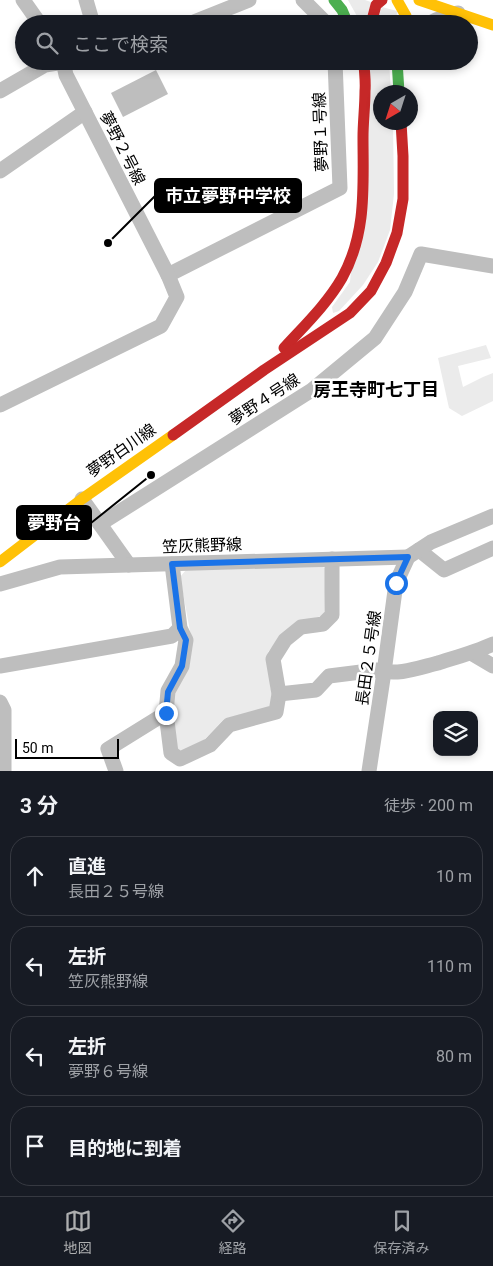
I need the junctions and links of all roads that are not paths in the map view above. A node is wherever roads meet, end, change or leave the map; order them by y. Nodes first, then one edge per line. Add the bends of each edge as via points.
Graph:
1 (23, 0) edge
2 (86, 0) edge
3 (303, 0) edge
4 (334, 0) edge
5 (382, 0) edge
6 (397, 0) edge
7 (419, 0) edge
8 (241, 2) edge
9 (460, 13) junction
10 (34, 15) edge
11 (90, 15) edge
12 (210, 15) edge
13 (318, 15) edge
14 (344, 15) edge
15 (373, 15) edge
16 (405, 15) edge
17 (453, 15) edge
18 (466, 15) edge
19 (478, 20) edge
20 (493, 25) edge
21 (37, 70) edge
22 (66, 70) edge
23 (335, 70) edge
24 (355, 70) edge
25 (364, 70) edge
26 (398, 70) edge
27 (399, 85) edge
28 (0, 91) edge
29 (85, 112) junction
30 (363, 118) junction
31 (401, 130) edge
32 (0, 171) edge
33 (493, 266) edge
34 (168, 275) junction
35 (264, 370) junction
36 (0, 405) edge
37 (82, 499) junction
38 (493, 516) edge
39 (100, 524) junction
40 (493, 548) edge
41 (414, 553) junction
42 (332, 559) junction
43 (0, 562) edge
44 (172, 564) junction
45 (129, 565) junction
46 (0, 584) edge
47 (180, 628) junction
48 (493, 644) edge
49 (471, 653) junction
50 (0, 666) edge
51 (493, 666) edge
52 (384, 672) junction
53 (279, 694) junction
54 (0, 702) edge
55 (166, 713) junction
56 (4, 771) edge
57 (116, 771) edge
58 (369, 771) edge

1 - 10 street
2 - 11 street
3 - 13 street
4 - 14 street
5 - 15 street via 376,5
6 - 16 street
7 - 9 street
8 - 12 street
9 - 17 street
9 - 18 street
19 - 20 street
21 - 28 street
22 - 29 street, 夢野２号線
23 - 34 street, 夢野１号線 via 340,188
24 - 30 street, 夢野白川線 via 357,101
25 - 30 street, 夢野白川線
26 - 27 street
29 - 32 street
29 - 34 street, 夢野２号線
30 - 35 street, 夢野白川線 via 364,192 361,226 354,253 324,304
31 - 35 street, 夢野白川線 via 403,199 397,233 371,291 350,313
33 - 39 street, 夢野４号線 via 421,254 405,292 375,338 312,390
34 - 36 street, 夢野２号線 via 177,297 161,326
35 - 37 street, 夢野白川線
37 - 39 street
37 - 43 street, 夢野白川線
38 - 41 street via 431,542
39 - 45 street
40 - 41 street via 444,570
41 - 42 street, 笠灰熊野線
41 - 52 street, 長田２５号線 via 396,583
42 - 44 street, 笠灰熊野線
42 - 53 street via 332,615 323,624 301,627 285,640 273,659
44 - 45 street, 笠灰熊野線
44 - 47 street
45 - 46 street, 笠灰熊野線 via 60,567
47 - 50 street via 172,636
47 - 55 street via 186,640 182,666 168,692
48 - 49 street
49 - 51 street
49 - 52 street via 405,672
52 - 53 street via 330,676 316,690
52 - 58 street, 長田２５号線
53 - 55 street via 276,712 229,725 210,745 180,759 171,753
54 - 56 street via 4,710
55 - 57 street via 108,749

